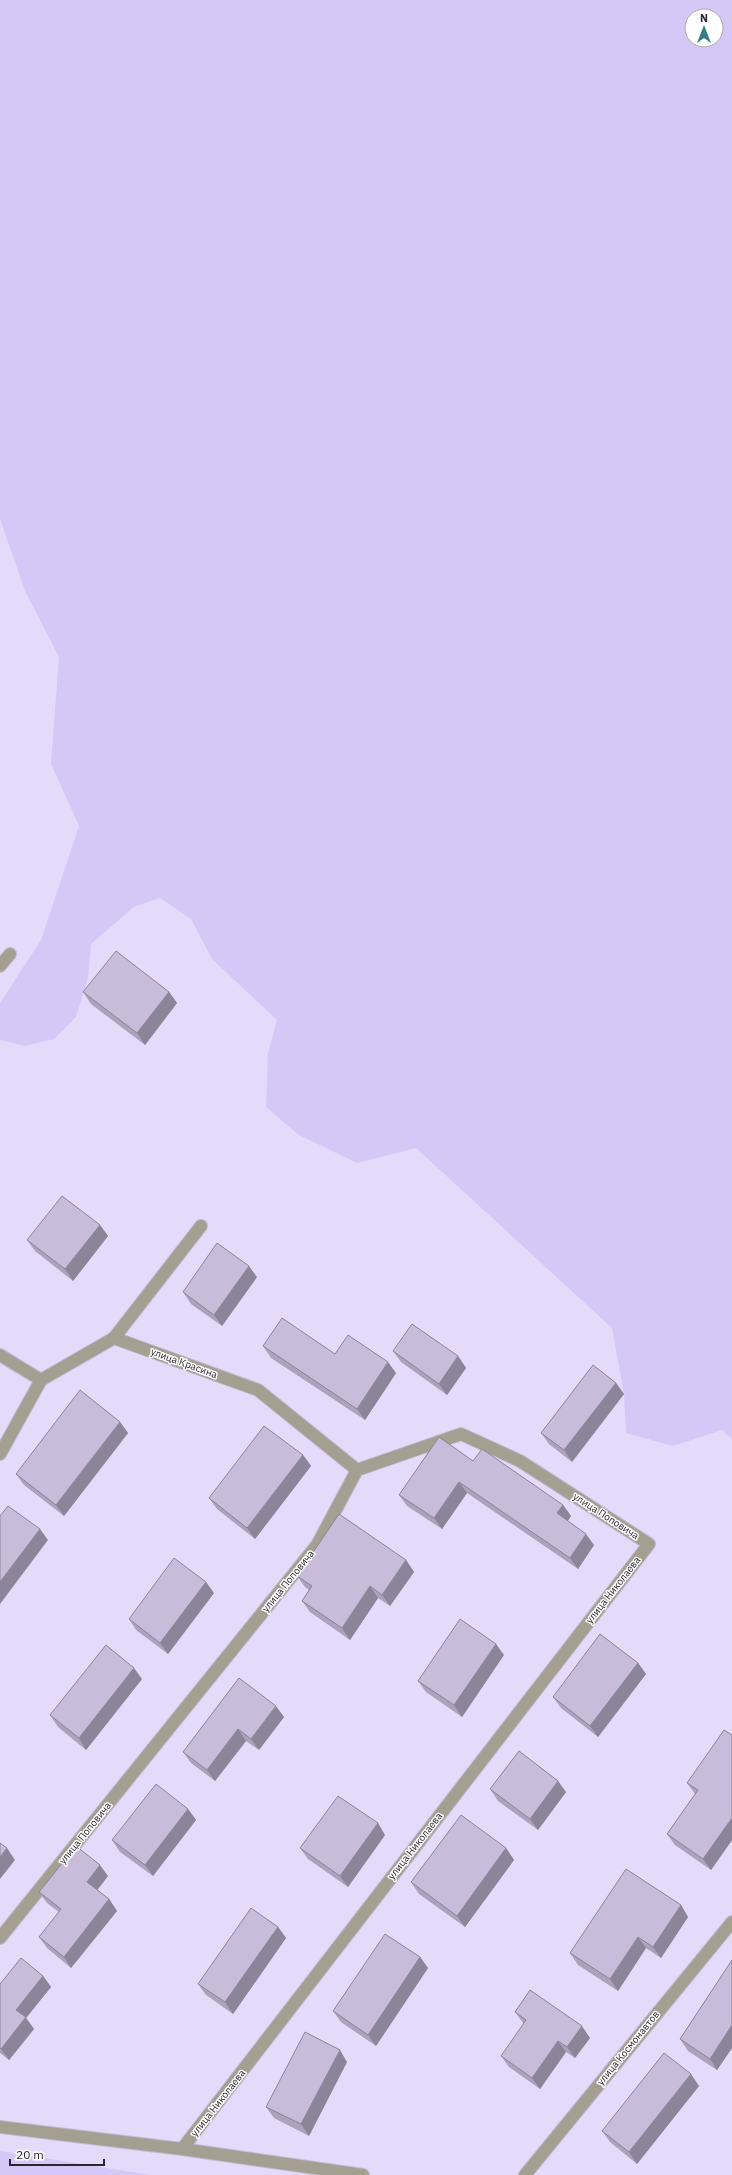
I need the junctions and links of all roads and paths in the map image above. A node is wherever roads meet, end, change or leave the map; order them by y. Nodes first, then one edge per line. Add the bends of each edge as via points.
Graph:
1 (10, 954) dead end
2 (0, 966) edge
3 (201, 1226) dead end
4 (114, 1338) junction
5 (0, 1355) edge
6 (41, 1380) junction
7 (0, 1454) edge
8 (357, 1470) junction
9 (649, 1544) joint
10 (732, 1922) edge
11 (0, 1938) edge
12 (0, 2126) edge
13 (182, 2149) junction
14 (363, 2175) edge
15 (525, 2175) edge

1 - 2 street
3 - 4 street
4 - 6 street
4 - 8 street, улица Красина via 258,1390
5 - 6 street
6 - 7 street
8 - 9 street, улица Поповича via 461,1434 520,1461
8 - 11 street, улица Поповича via 317,1545
9 - 13 street, улица Николаева
10 - 15 street, улица Космонавтов
12 - 13 street
13 - 14 street

